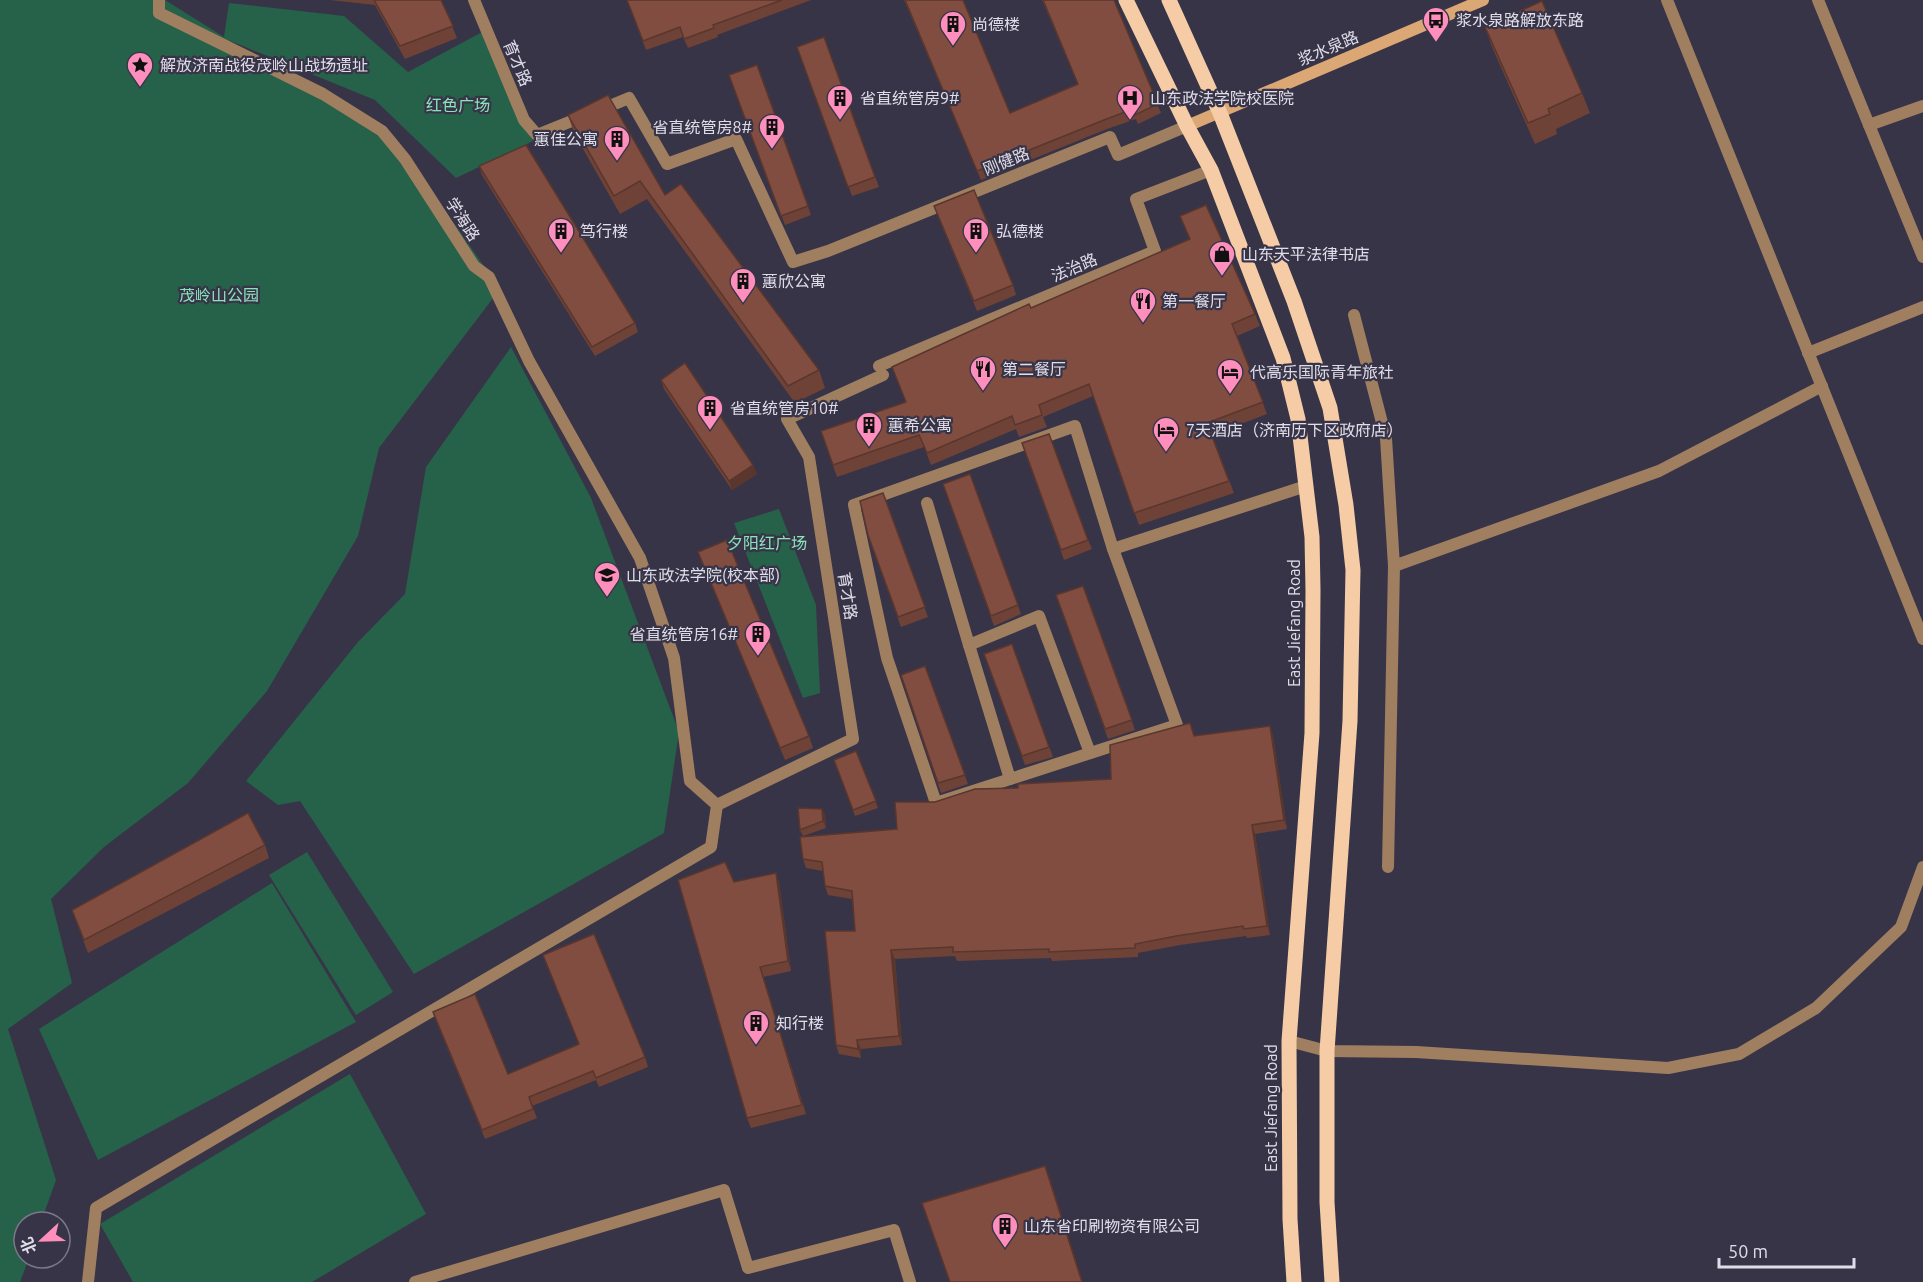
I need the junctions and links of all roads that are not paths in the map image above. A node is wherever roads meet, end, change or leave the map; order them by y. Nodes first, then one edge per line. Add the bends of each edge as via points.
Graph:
1 (159, 0) edge
2 (474, 0) edge
3 (1126, 0) edge
4 (1169, 0) edge
5 (1482, 0) edge
6 (1667, 0) edge
7 (1818, 0) edge
8 (1923, 106) edge
9 (1220, 113) junction
10 (1869, 125) junction
11 (1186, 126) junction
12 (1211, 170) junction
13 (828, 251) joint
14 (1923, 257) edge
15 (1923, 307) edge
16 (1354, 315) dead end
17 (1808, 352) junction
18 (881, 371) joint
19 (1822, 386) junction
20 (1306, 486) junction
21 (927, 503) dead end
22 (1113, 549) junction
23 (1394, 566) junction
24 (1923, 639) edge
25 (969, 645) junction
26 (1090, 753) junction
27 (1010, 779) junction
28 (717, 805) junction
29 (1388, 867) dead end
30 (1923, 867) edge
31 (1289, 1041) junction
32 (1327, 1051) junction
33 (88, 1282) edge
34 (415, 1282) edge
35 (910, 1282) edge
36 (1294, 1282) edge
37 (1332, 1282) edge

1 - 28 street, 学海路 via 159,13 322,94 382,131 405,159 474,266 489,277 529,361 640,558 674,658 690,781
2 - 13 street, 育才路 via 524,120 537,135 628,98 668,164 736,139 793,262
3 - 11 main road, East Jiefang Road
4 - 9 main road
5 - 9 main road, 浆水泉路
6 - 17 street
7 - 10 street
8 - 10 street
9 - 11 main road, 浆水泉路
9 - 32 main road via 1294,301 1330,408 1346,505 1353,570 1350,721
10 - 14 street
11 - 12 main road, East Jiefang Road
11 - 13 street, 刚健路 via 1118,154 1110,137
12 - 18 street, 法治路 via 1136,199 1155,251
12 - 20 main road, East Jiefang Road via 1284,358 1298,419
15 - 17 street
16 - 23 street via 1386,438
17 - 19 street
18 - 28 street, 育才路 via 786,419 809,457 853,739
19 - 23 street via 1659,471
19 - 24 street
20 - 22 street
20 - 31 main road, East Jiefang Road via 1312,537 1312,733
21 - 25 street
22 - 26 street via 1177,725
22 - 27 street via 1075,426 854,505 887,658 936,803
23 - 29 street
25 - 26 street via 1039,616
25 - 27 street
26 - 27 street
28 - 33 street via 711,848 96,1208
30 - 32 street via 1901,927 1816,1008 1739,1054 1668,1068 1416,1052
31 - 32 street
31 - 36 main road, East Jiefang Road
32 - 37 main road via 1327,1202
34 - 35 street via 724,1190 748,1268 894,1230

